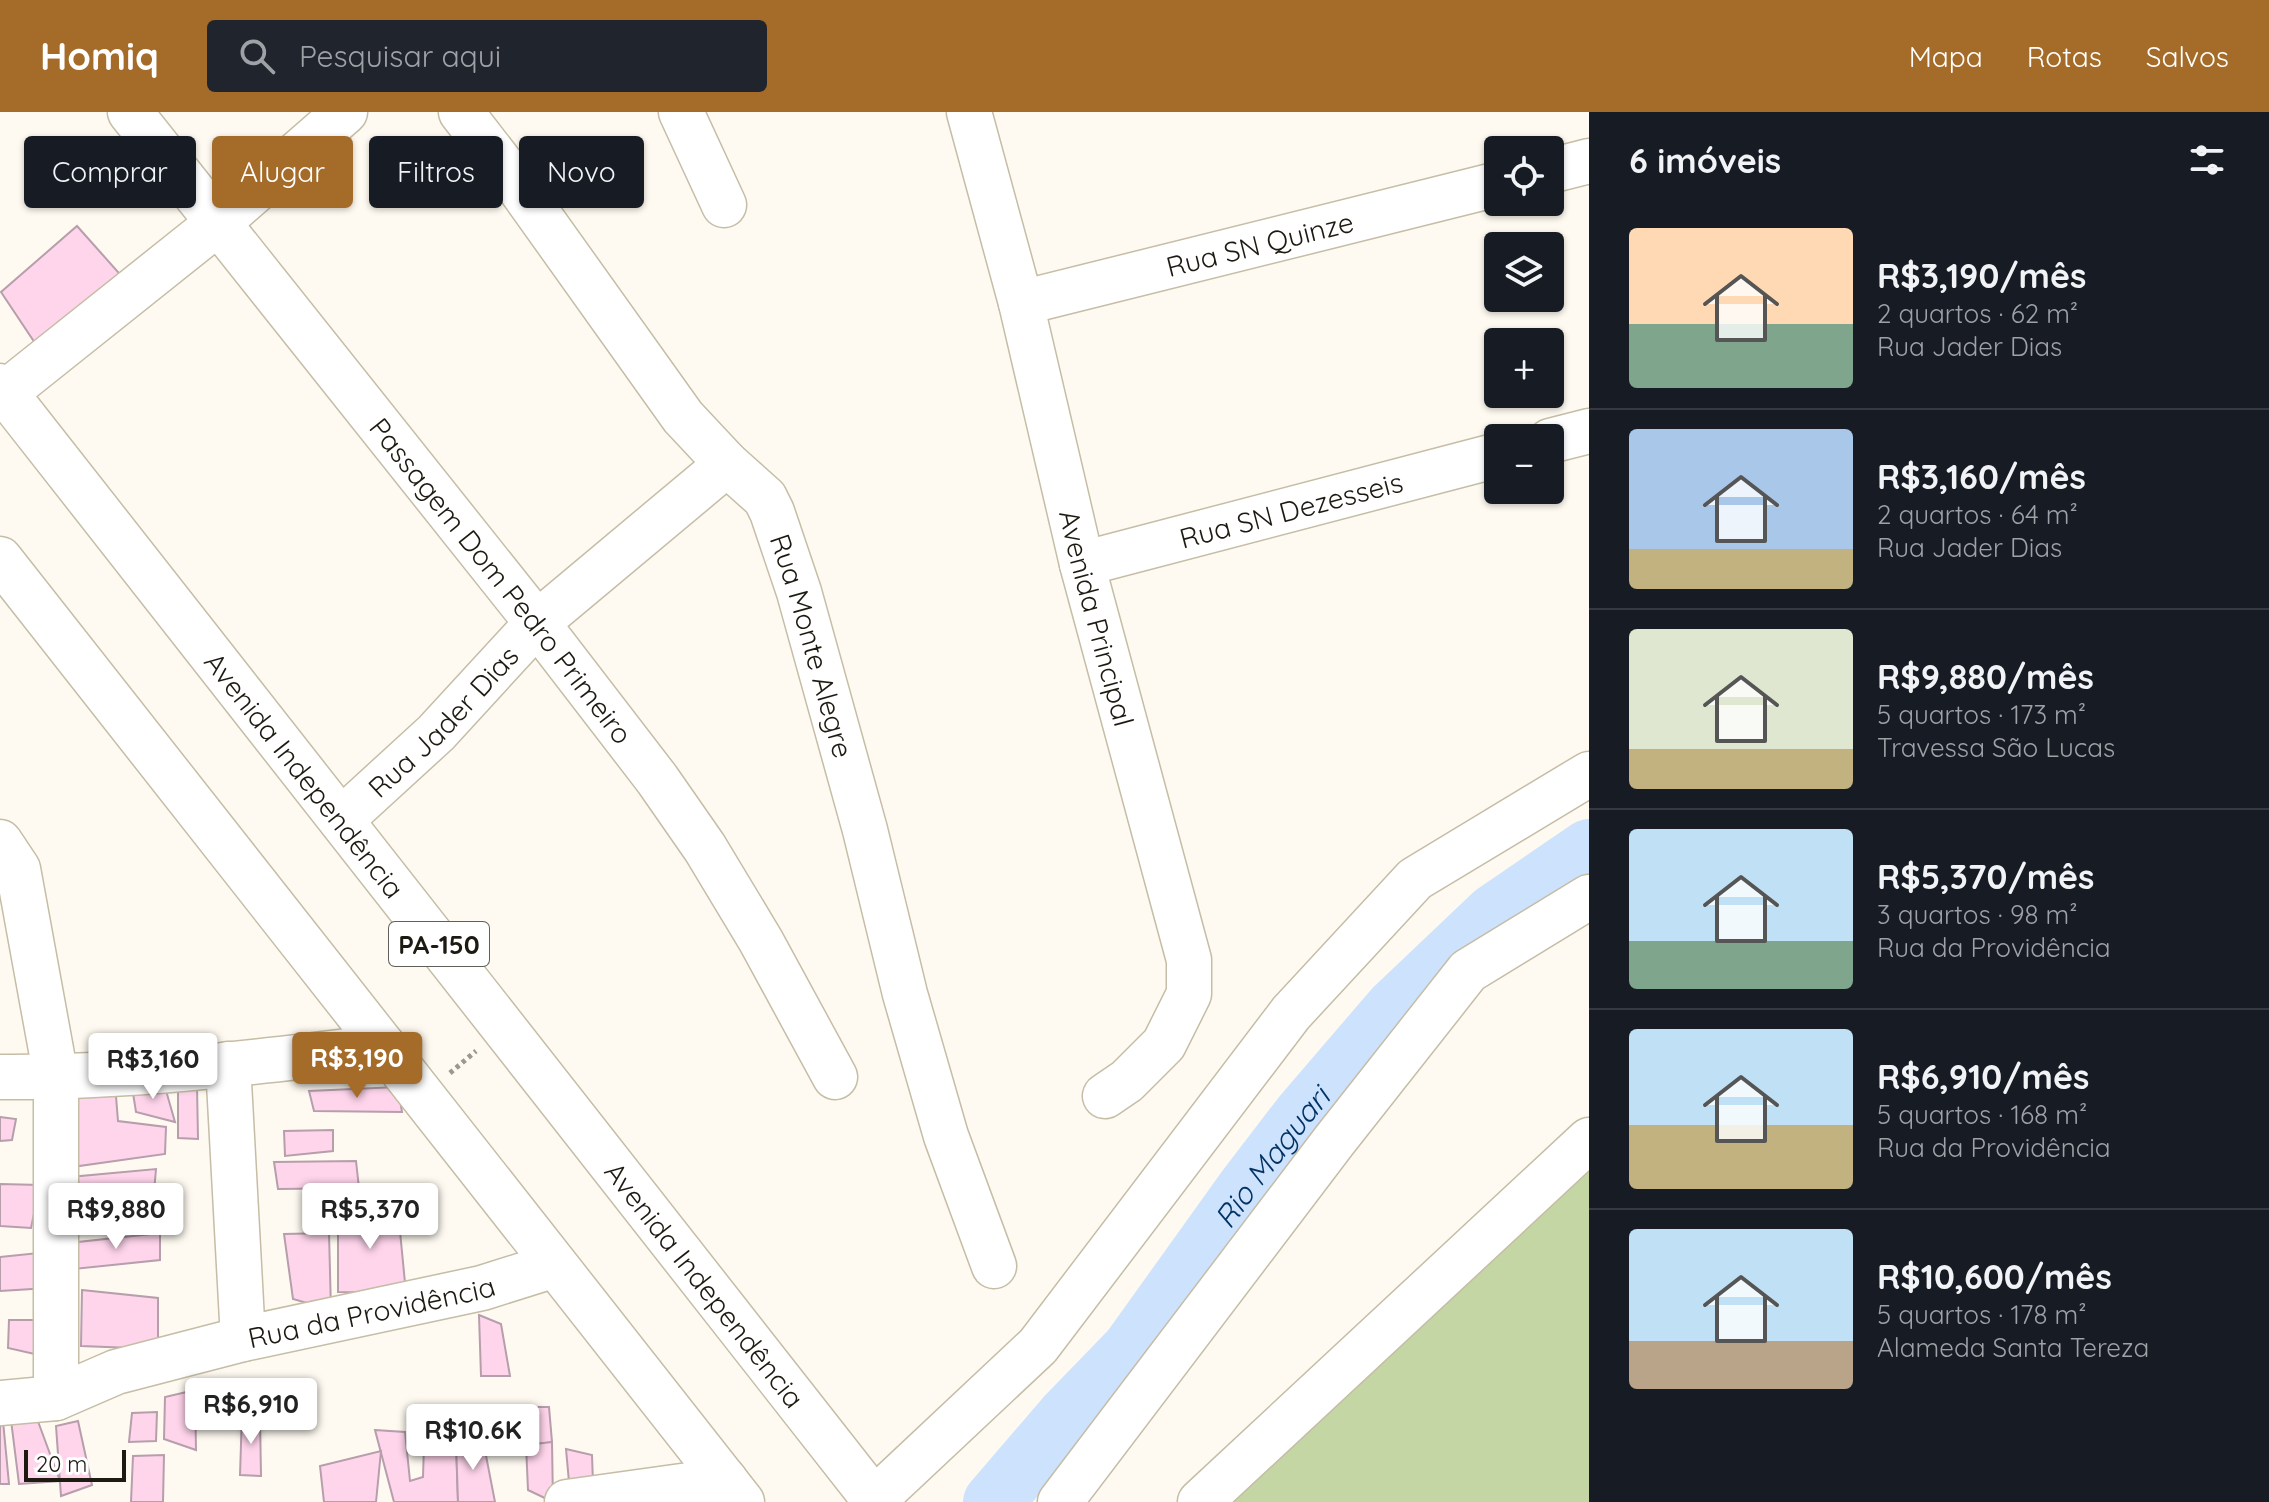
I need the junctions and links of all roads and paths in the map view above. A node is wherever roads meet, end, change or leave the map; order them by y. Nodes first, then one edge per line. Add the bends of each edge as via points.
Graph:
1 (130, 112) edge
2 (345, 112) edge
3 (461, 112) edge
4 (681, 112) edge
5 (969, 112) edge
6 (1589, 161) edge
7 (1564, 167) edge
8 (1484, 187) edge
9 (724, 205) dead end
10 (218, 223) junction
11 (1021, 303) junction
12 (3, 390) edge
13 (1589, 431) edge
14 (1564, 437) edge
15 (1484, 459) edge
16 (727, 464) junction
17 (0, 559) edge
18 (1082, 564) junction
19 (537, 623) junction
20 (1589, 774) edge
21 (341, 820) junction
22 (0, 842) edge
23 (11, 893) edge
24 (1589, 897) edge
25 (505, 1028) junction
26 (384, 1047) junction
27 (228, 1064) junction
28 (0, 1077) edge
29 (56, 1077) junction
30 (835, 1077) dead end
31 (422, 1096) junction
32 (1105, 1096) dead end
33 (1589, 1140) edge
34 (555, 1265) junction
35 (994, 1266) dead end
36 (243, 1339) junction
37 (56, 1398) junction
38 (0, 1403) edge
39 (734, 1491) edge
40 (875, 1501) edge
41 (567, 1502) edge
42 (1060, 1502) edge
43 (1200, 1502) edge

1 - 10 street, Passagem Dom Pedro Primeiro
2 - 10 street
3 - 16 street, Rua Monte Alegre via 683,417
4 - 9 street
5 - 11 street, Avenida Principal
6 - 7 street
8 - 11 street, Rua SN Quinze
10 - 12 street
10 - 19 street, Passagem Dom Pedro Primeiro
11 - 18 street, Avenida Principal
12 - 21 street, Avenida Independência / PA-150
13 - 14 street
15 - 18 street, Rua SN Dezesseis
16 - 19 street, Rua Jader Dias
16 - 35 street, Rua Monte Alegre via 765,498 781,536 942,1121
17 - 26 street
18 - 32 street, Avenida Principal via 1189,960 1189,994 1164,1044
19 - 21 street, Rua Jader Dias via 436,733
19 - 30 street, Passagem Dom Pedro Primeiro via 705,848
20 - 40 street via 1415,879 1291,1013 1038,1346
21 - 25 street, Avenida Independência / PA-150
22 - 23 street via 18,869
23 - 29 street
24 - 42 street via 1468,971
25 - 31 path
25 - 40 street, Avenida Independência / PA-150
26 - 27 street
26 - 31 street
27 - 29 street
27 - 36 street
28 - 29 street
29 - 37 street
31 - 34 street
33 - 43 street
34 - 36 street, Rua da Providência via 422,1303
34 - 39 street
36 - 37 street, Rua da Providência via 116,1372
37 - 38 street, Rua da Providência
39 - 41 street

